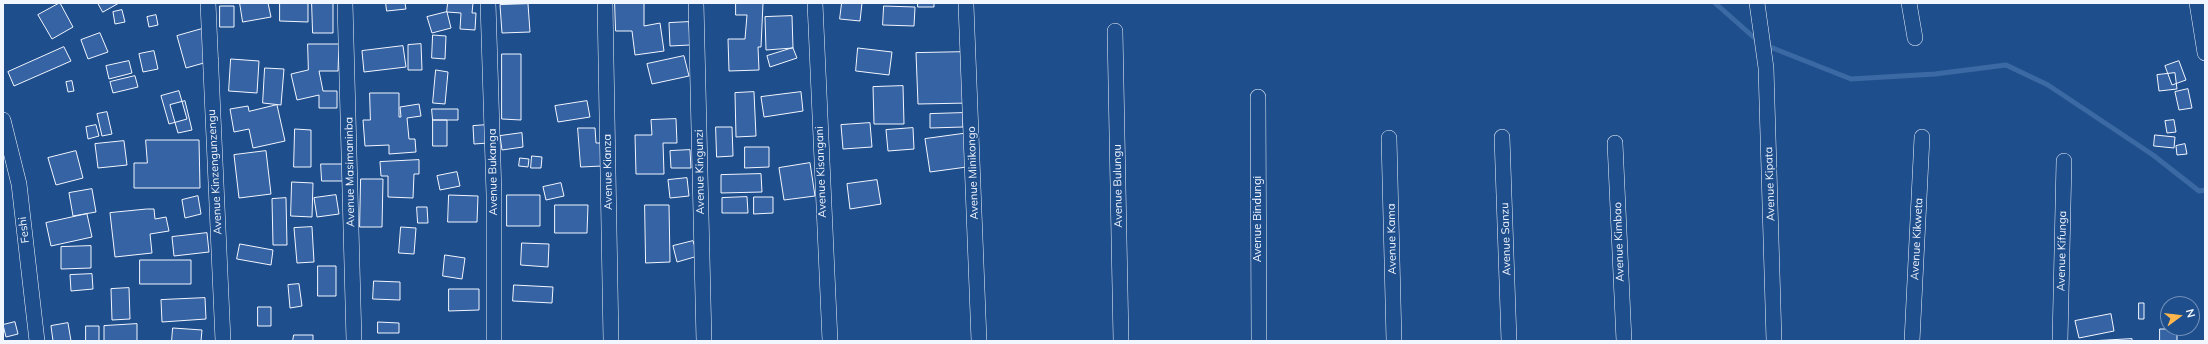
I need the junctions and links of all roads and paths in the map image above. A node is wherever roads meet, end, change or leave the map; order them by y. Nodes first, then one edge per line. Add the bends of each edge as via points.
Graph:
1 (208, 3) edge
2 (345, 3) edge
3 (488, 3) edge
4 (605, 3) edge
5 (696, 3) edge
6 (815, 3) edge
7 (1757, 3) edge
8 (1909, 3) edge
9 (2198, 3) edge
10 (966, 4) dead end
11 (1115, 31) dead end
12 (1915, 38) dead end
13 (2205, 53) edge
14 (1258, 97) dead end
15 (3, 120) edge
16 (1922, 137) dead end
17 (1389, 138) dead end
18 (1502, 138) dead end
19 (1615, 143) dead end
20 (2064, 161) dead end
21 (37, 341) edge
22 (223, 341) edge
23 (354, 341) edge
24 (494, 341) edge
25 (611, 341) edge
26 (704, 341) edge
27 (830, 341) edge
28 (979, 341) edge
29 (1121, 341) edge
30 (1259, 341) edge
31 (1394, 341) edge
32 (1509, 341) edge
33 (1624, 341) edge
34 (1774, 341) edge
35 (1912, 341) edge
36 (2060, 341) edge

1 - 22 street, Avenue Kinzengunzengu
2 - 23 street, Avenue Masimaninba
3 - 24 street, Avenue Bukanga via 494,195
4 - 25 street, Avenue Kianza
5 - 26 street, Avenue Kingunzi
6 - 27 street, Avenue Kisangani
7 - 34 street, Avenue Kipata via 1766,68
8 - 12 street
9 - 13 street
10 - 28 street, Avenue Minikongo
11 - 29 street, Avenue Bulungu
14 - 30 street, Avenue Bindungi
15 - 21 street, Feshi via 19,184
16 - 35 street, Avenue Kikweta
17 - 31 street, Avenue Kama
18 - 32 street, Avenue Sanzu
19 - 33 street, Avenue Kimbao
20 - 36 street, Avenue Kifunga

